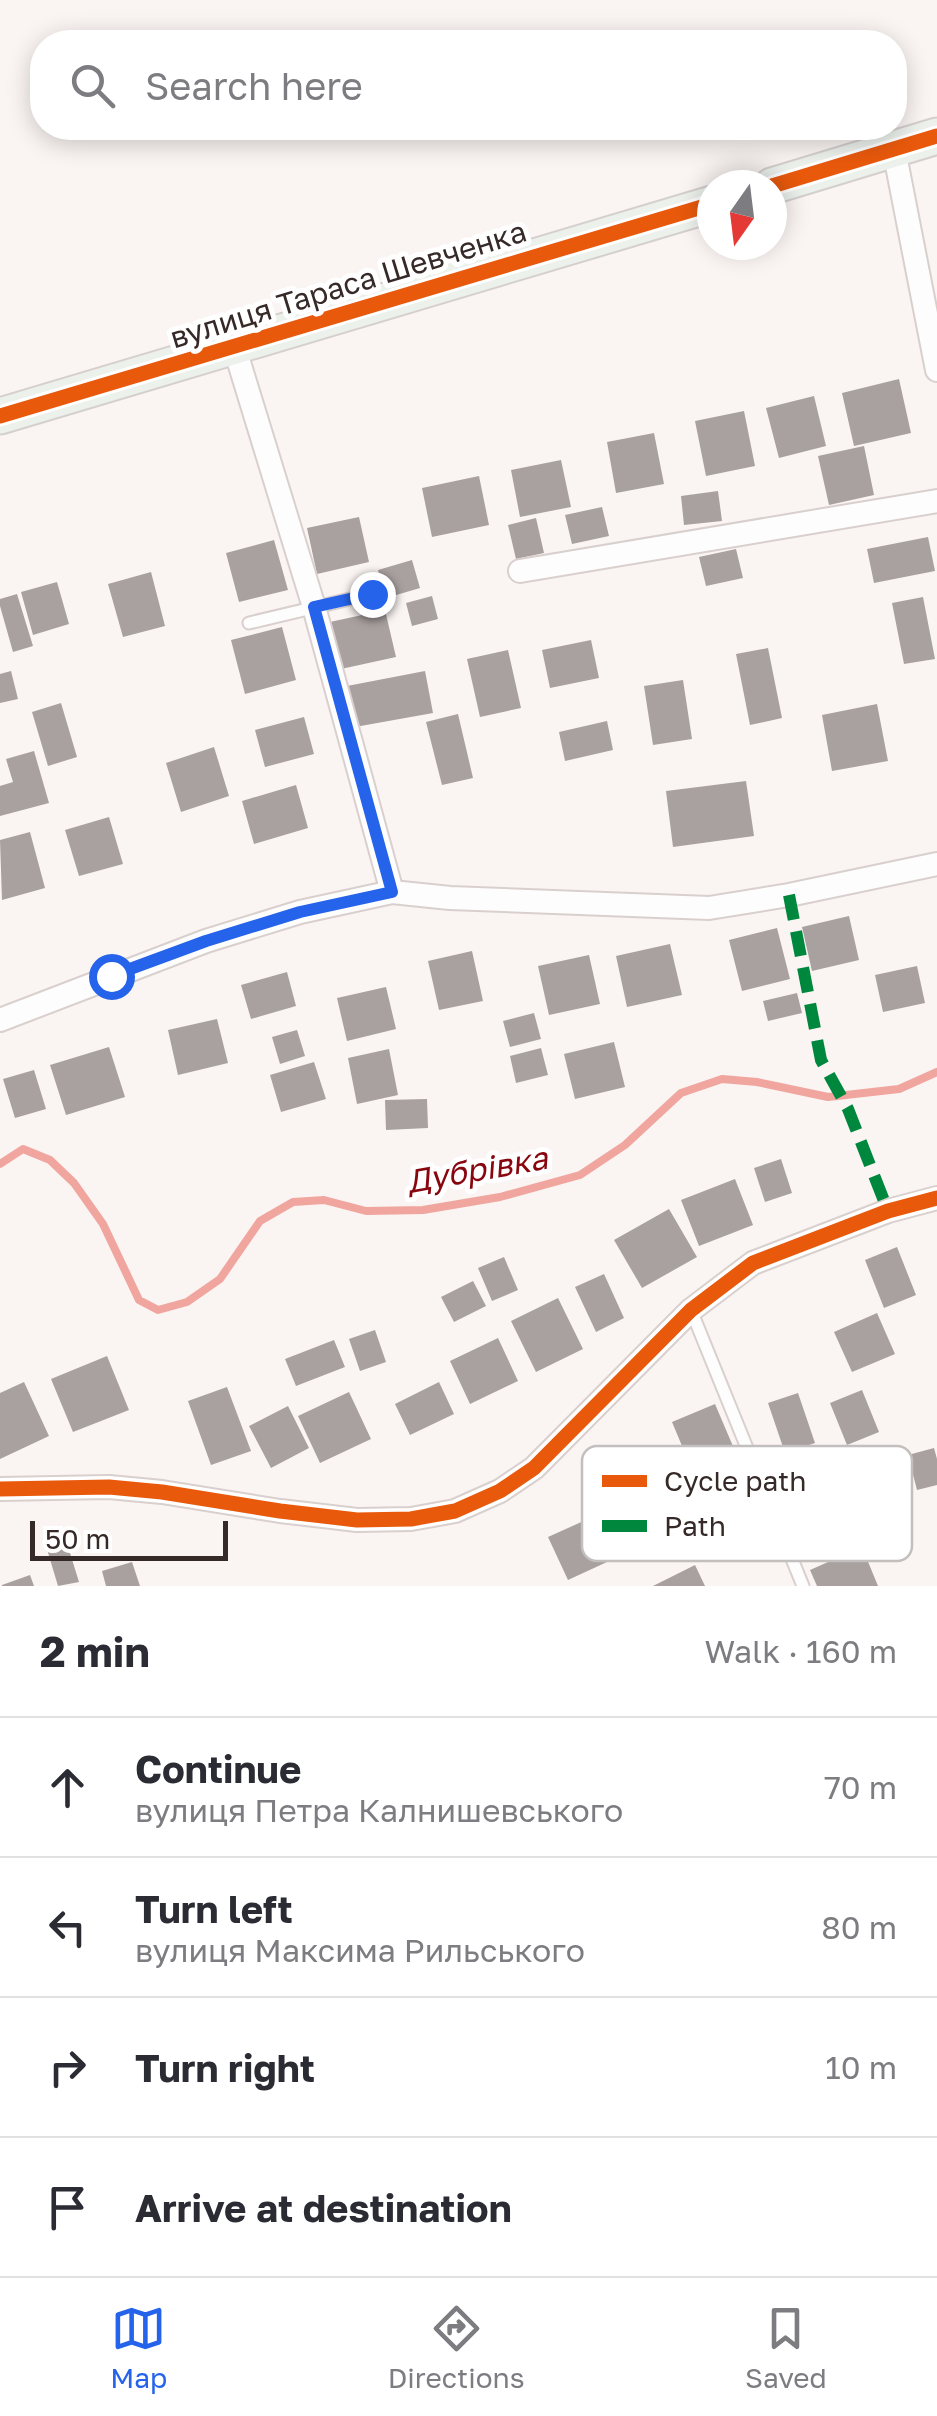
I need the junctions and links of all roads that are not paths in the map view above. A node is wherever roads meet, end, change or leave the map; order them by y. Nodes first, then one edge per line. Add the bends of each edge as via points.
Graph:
1 (937, 136) edge
2 (894, 150) junction
3 (787, 182) edge
4 (697, 208) edge
5 (234, 346) junction
6 (937, 370) edge
7 (0, 416) edge
8 (937, 501) edge
9 (520, 571) dead end
10 (372, 594) dead end
11 (314, 607) junction
12 (249, 623) dead end
13 (937, 864) edge
14 (392, 892) junction
15 (0, 1020) edge
16 (937, 1198) edge
17 (691, 1310) junction
18 (746, 1446) edge
19 (0, 1490) edge
20 (793, 1561) edge
21 (803, 1586) edge

1 - 2 main road
2 - 3 main road
2 - 6 street
4 - 5 main road, вулиця Тараса Шевченка
5 - 7 main road, вулиця Тараса Шевченка
5 - 11 street
8 - 9 street
10 - 11 lane
11 - 12 lane
11 - 14 street
13 - 14 street via 709,908
14 - 15 street via 206,941
16 - 17 street via 753,1264
17 - 18 lane
17 - 19 street via 534,1468 455,1511 357,1520 109,1487
20 - 21 lane

